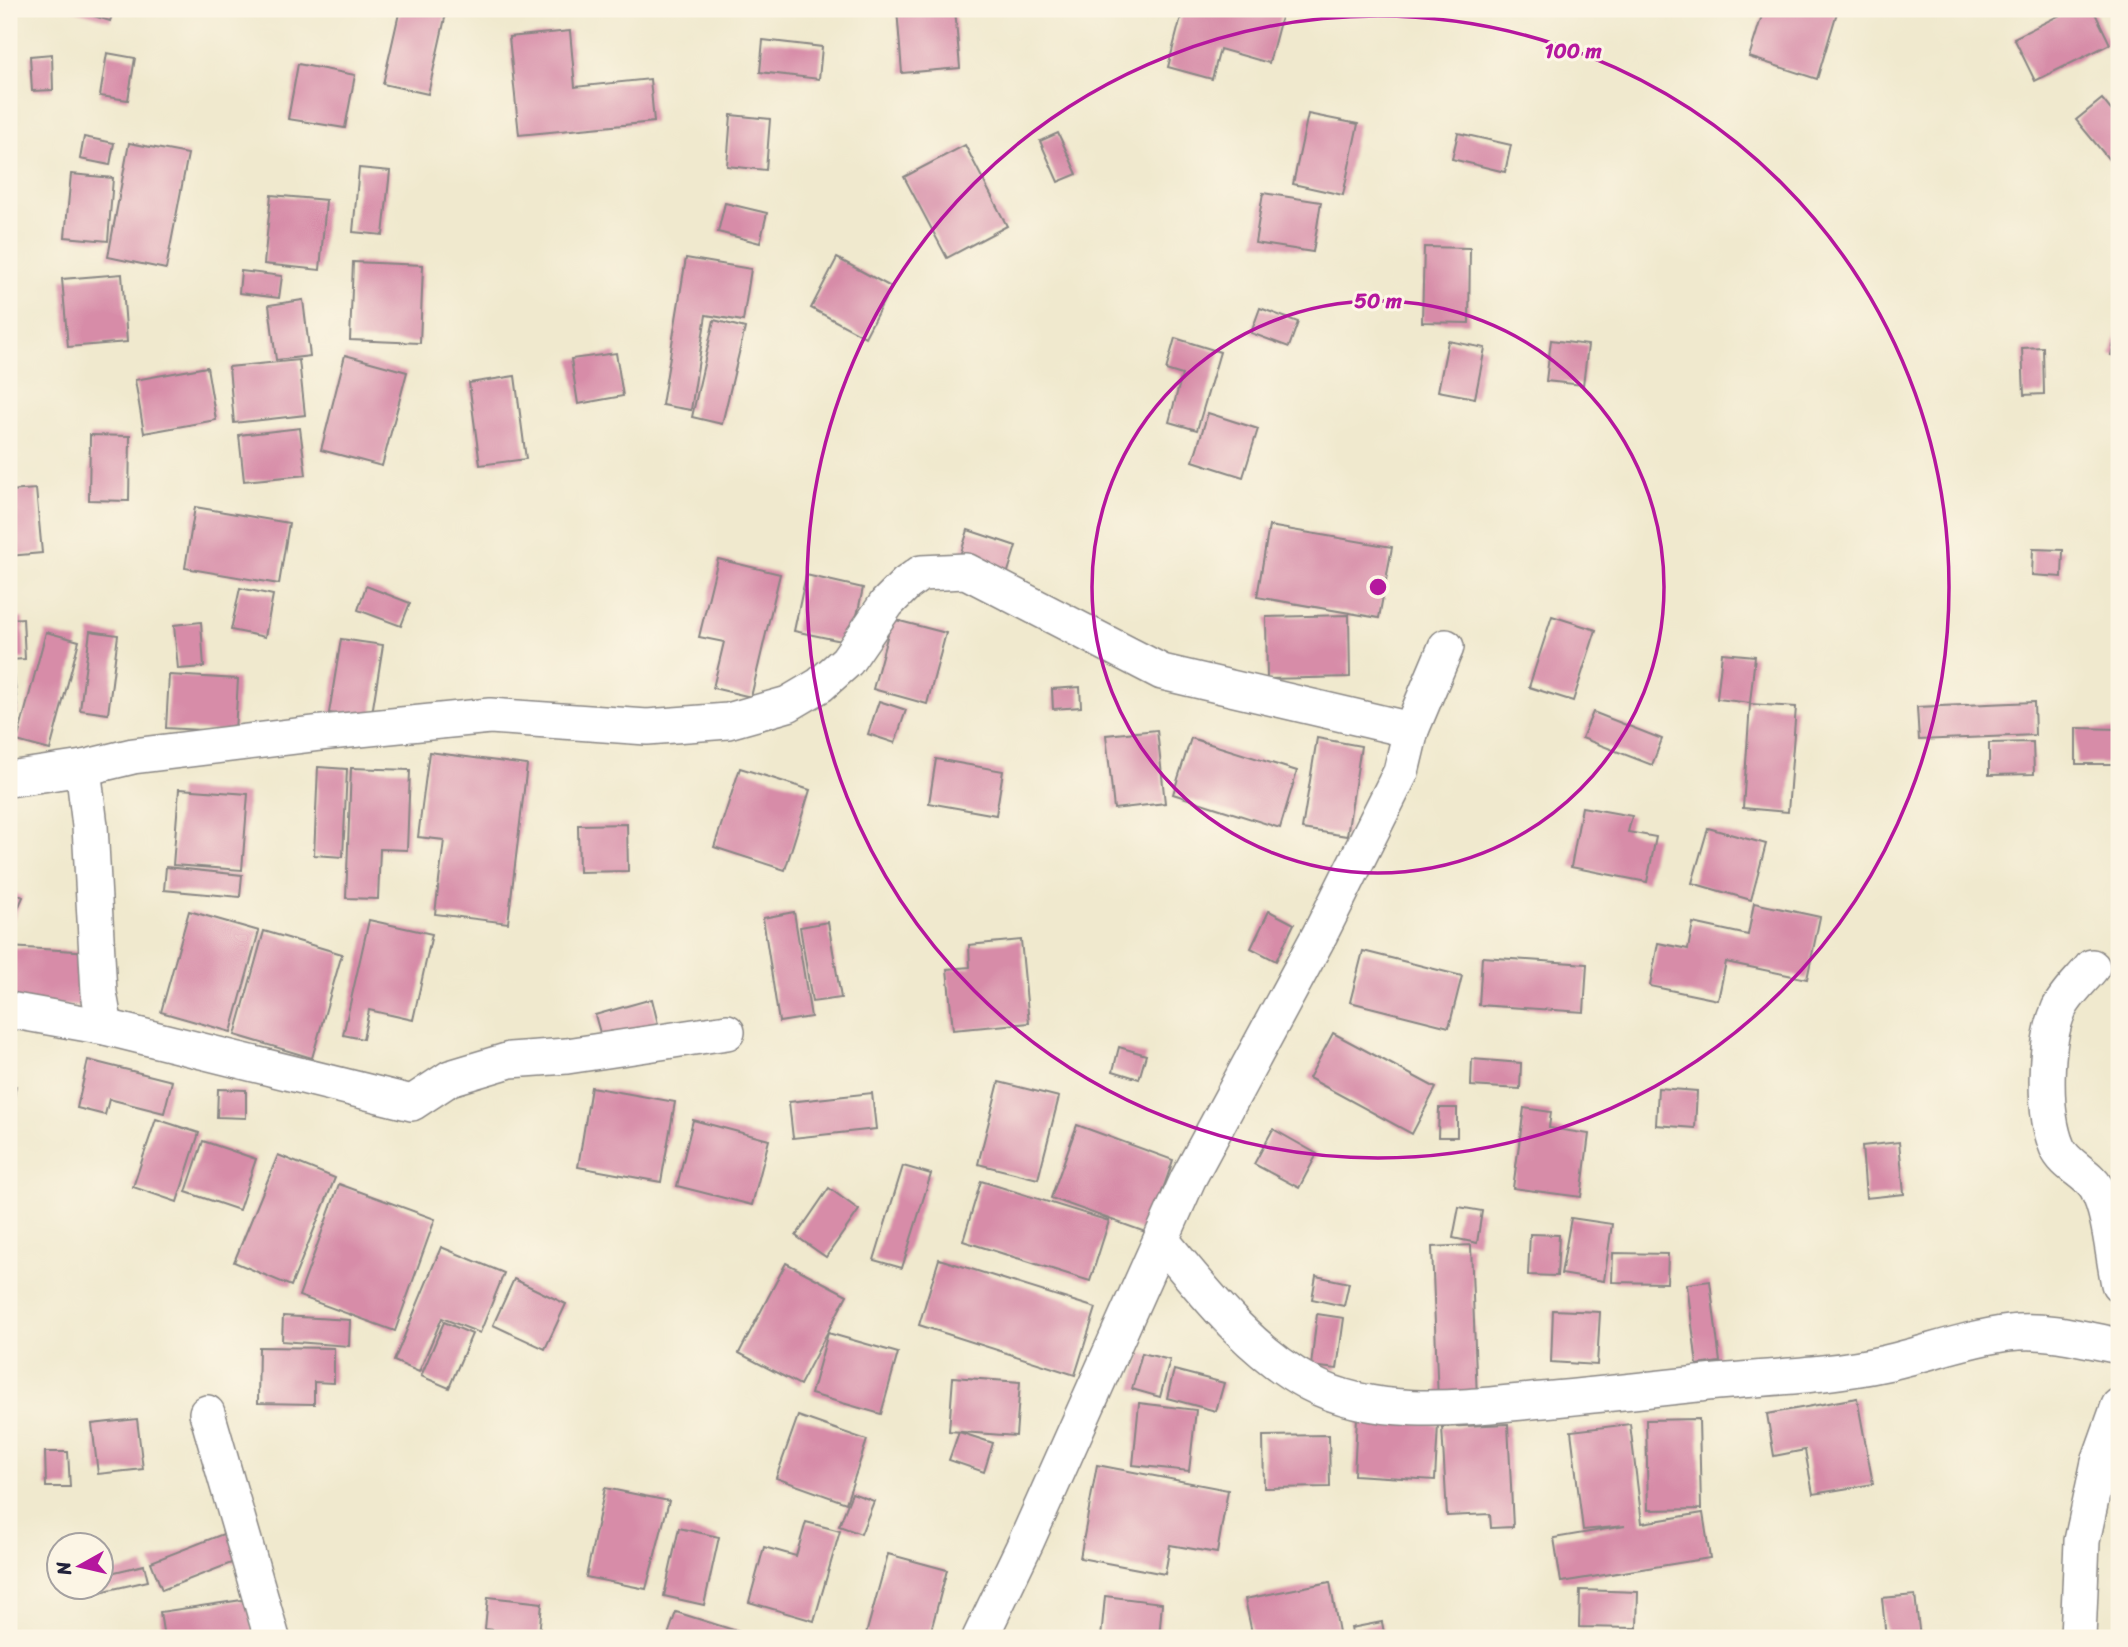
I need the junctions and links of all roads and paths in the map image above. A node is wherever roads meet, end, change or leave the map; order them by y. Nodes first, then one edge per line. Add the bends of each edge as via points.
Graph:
1 (1446, 647) dead end
2 (1411, 730) junction
3 (83, 768) junction
4 (9, 779) edge
5 (2092, 967) dead end
6 (9, 1010) edge
7 (105, 1027) junction
8 (727, 1031) dead end
9 (1161, 1240) junction
10 (2119, 1284) edge
11 (2119, 1346) edge
12 (2119, 1406) edge
13 (207, 1413) dead end
14 (2109, 1460) edge
15 (272, 1638) edge
16 (980, 1638) edge
17 (2078, 1638) edge

1 - 2 street
2 - 3 street via 1162,672 966,571 938,571 921,573 906,583 847,661 820,685 788,705 728,721 647,727 490,716 133,756
2 - 9 street via 1401,772
3 - 4 street
3 - 7 street
5 - 10 street via 2060,1006 2053,1027 2049,1119 2057,1150 2096,1188
6 - 7 street
7 - 8 street via 412,1103 450,1078 509,1059 567,1056
9 - 11 street via 1261,1350 1332,1394 1387,1406 1503,1404 1805,1375 1885,1363 2010,1332
9 - 16 street
12 - 14 street
13 - 15 street
14 - 17 street via 2082,1541

